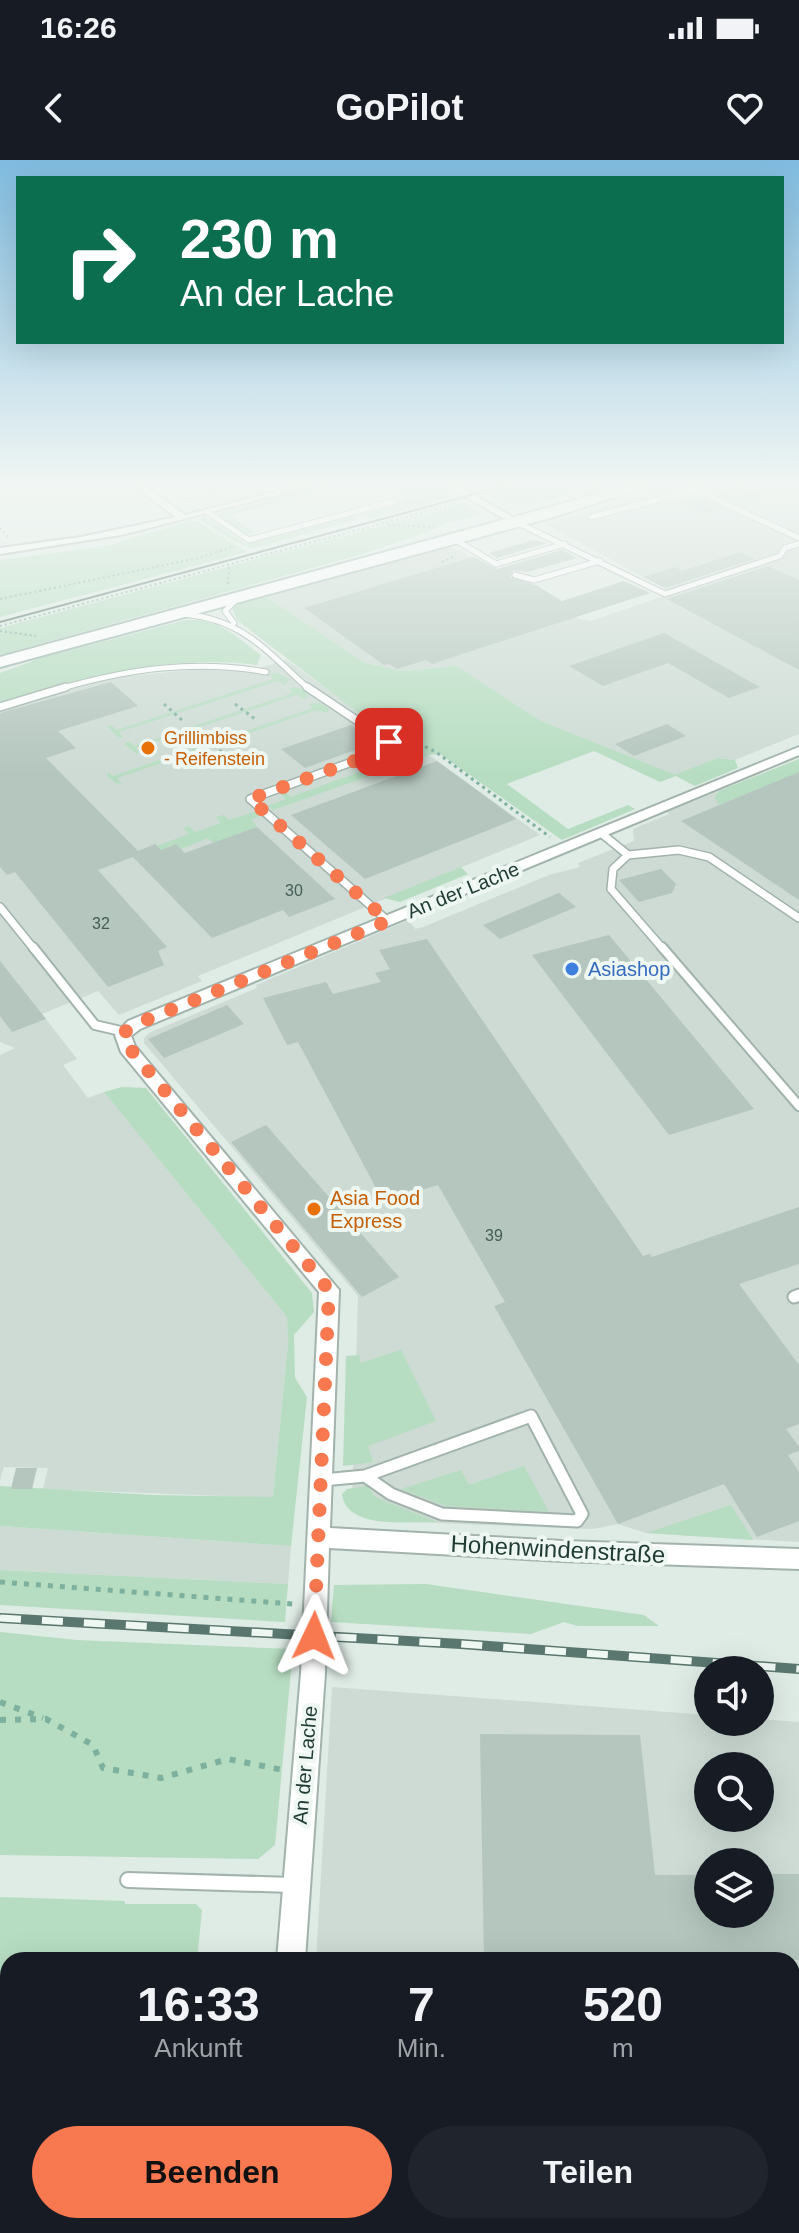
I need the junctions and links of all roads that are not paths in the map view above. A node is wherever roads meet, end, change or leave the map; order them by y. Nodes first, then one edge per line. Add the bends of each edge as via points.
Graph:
1 (297, 580) edge
2 (637, 580) edge
3 (708, 580) edge
4 (233, 596) junction
5 (175, 614) junction
6 (237, 626) junction
7 (0, 662) edge
8 (266, 672) dead end
9 (0, 707) edge
10 (799, 751) edge
11 (601, 833) junction
12 (628, 855) junction
13 (0, 907) edge
14 (799, 918) edge
15 (388, 921) junction
16 (125, 1032) junction
17 (799, 1106) edge
18 (365, 1476) junction
19 (319, 1480) junction
20 (317, 1537) junction
21 (799, 1559) edge
22 (128, 1880) dead end
23 (295, 1885) junction
24 (291, 1952) edge

1 - 4 main road
2 - 3 lane via 665,594
4 - 5 main road
4 - 6 lane via 225,611
5 - 6 lane via 207,615
5 - 7 main road
6 - 15 lane via 320,697 389,742 385,750 250,799
8 - 9 lane via 214,665 107,675
10 - 11 street, An der Lache
11 - 12 lane
11 - 15 street, An der Lache
12 - 14 lane via 693,851
12 - 17 lane via 614,866 608,879 611,889
13 - 16 lane via 95,1025
15 - 16 street, An der Lache
16 - 19 street, An der Lache via 127,1048 329,1290
18 - 18 lane via 531,1416 582,1514 577,1521 442,1514 391,1494
18 - 19 lane
19 - 20 street, An der Lache
20 - 21 street, Hohenwindenstraße
20 - 23 street, An der Lache
22 - 23 lane
23 - 24 street, An der Lache

